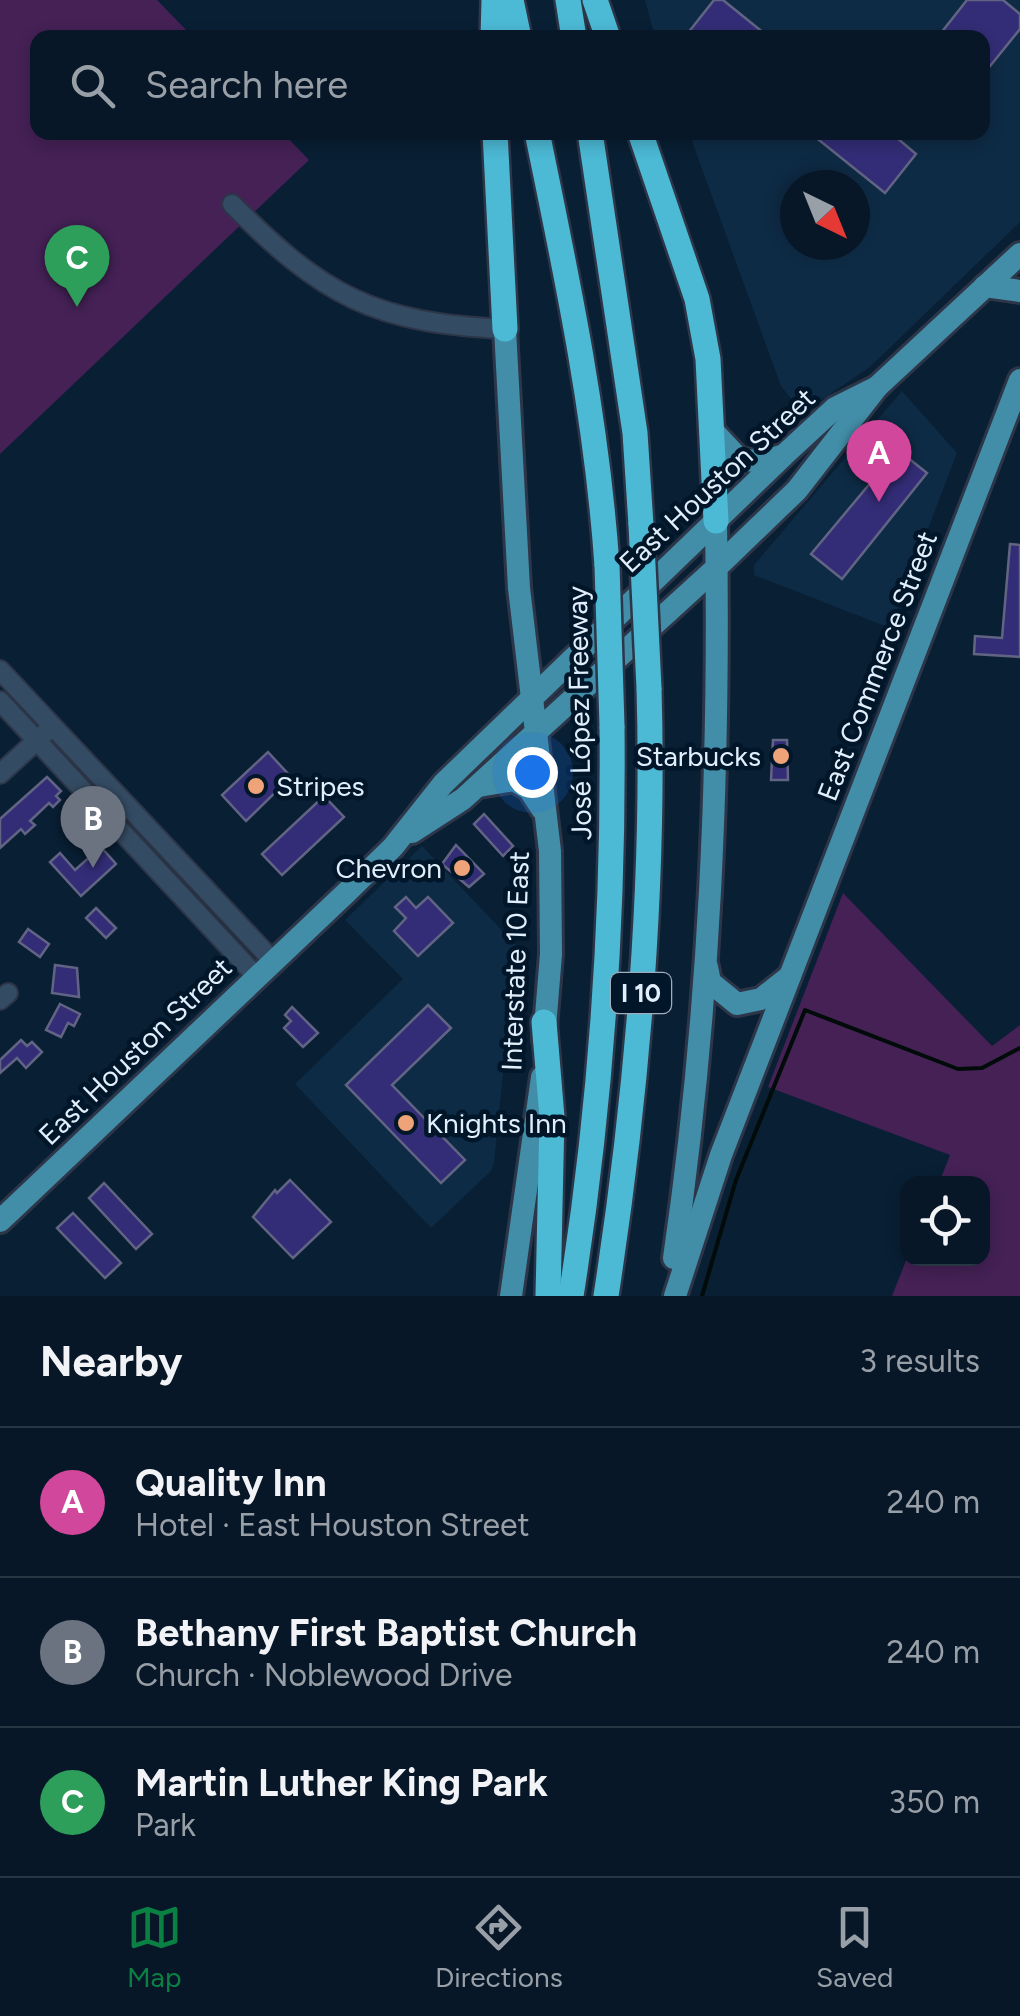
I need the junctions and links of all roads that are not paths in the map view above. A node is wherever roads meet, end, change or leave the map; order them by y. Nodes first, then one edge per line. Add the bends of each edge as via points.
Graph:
1 (494, 0) edge
2 (512, 0) edge
3 (568, 0) edge
4 (595, 0) edge
5 (493, 30) edge
6 (518, 30) edge
7 (573, 30) edge
8 (605, 30) edge
9 (495, 140) edge
10 (538, 140) edge
11 (591, 140) edge
12 (643, 140) edge
13 (232, 204) dead end
14 (1020, 254) edge
15 (985, 286) junction
16 (1020, 291) edge
17 (505, 328) junction
18 (1020, 380) edge
19 (876, 387) junction
20 (712, 430) junction
21 (784, 455) junction
22 (716, 521) junction
23 (716, 568) junction
24 (0, 670) edge
25 (535, 693) junction
26 (0, 701) edge
27 (52, 726) junction
28 (538, 732) junction
29 (37, 740) junction
30 (0, 774) edge
31 (476, 787) junction
32 (546, 815) junction
33 (398, 842) junction
34 (706, 964) junction
35 (265, 969) junction
36 (792, 974) junction
37 (544, 1022) junction
38 (0, 1221) edge
39 (511, 1296) edge
40 (548, 1296) edge
41 (571, 1296) edge
42 (606, 1296) edge
43 (672, 1296) edge

1 - 5 highway
2 - 6 highway
3 - 7 highway
4 - 8 highway
9 - 17 highway
10 - 41 highway, José López Freeway / I 10, bridge via 595,428 612,726 596,1103
11 - 42 highway, I 10, bridge via 635,433 652,769 625,1171
12 - 20 highway via 697,299
13 - 17 street via 338,294 434,326
14 - 15 main road, East Houston Street
15 - 16 main road
15 - 19 main road, East Houston Street
17 - 25 main road, Interstate 10 East via 519,588
18 - 36 main road, East Commerce Street
19 - 21 main road, East Houston Street via 834,408
19 - 23 main road, East Houston Street via 797,490
20 - 21 main road via 740,460
20 - 22 highway
21 - 22 main road, East Houston Street
22 - 23 main road
22 - 25 main road, East Houston Street
23 - 28 main road, East Houston Street
23 - 34 main road via 716,846
24 - 27 street
25 - 28 main road, Interstate 10 East
25 - 33 main road, East Houston Street via 442,784
26 - 29 street
27 - 29 street
27 - 35 street
28 - 31 main road, East Houston Street
28 - 32 main road, Interstate 10 East
29 - 30 street
29 - 35 street
31 - 32 main road via 514,780
31 - 33 main road, East Houston Street
32 - 37 main road, Interstate 10 East via 551,954
33 - 35 main road, East Houston Street
34 - 36 main road via 710,982 737,1004 761,999
34 - 43 main road
35 - 38 main road, East Houston Street
36 - 43 main road, East Commerce Street
37 - 39 main road, Interstate 10 East
37 - 40 highway via 552,1117

